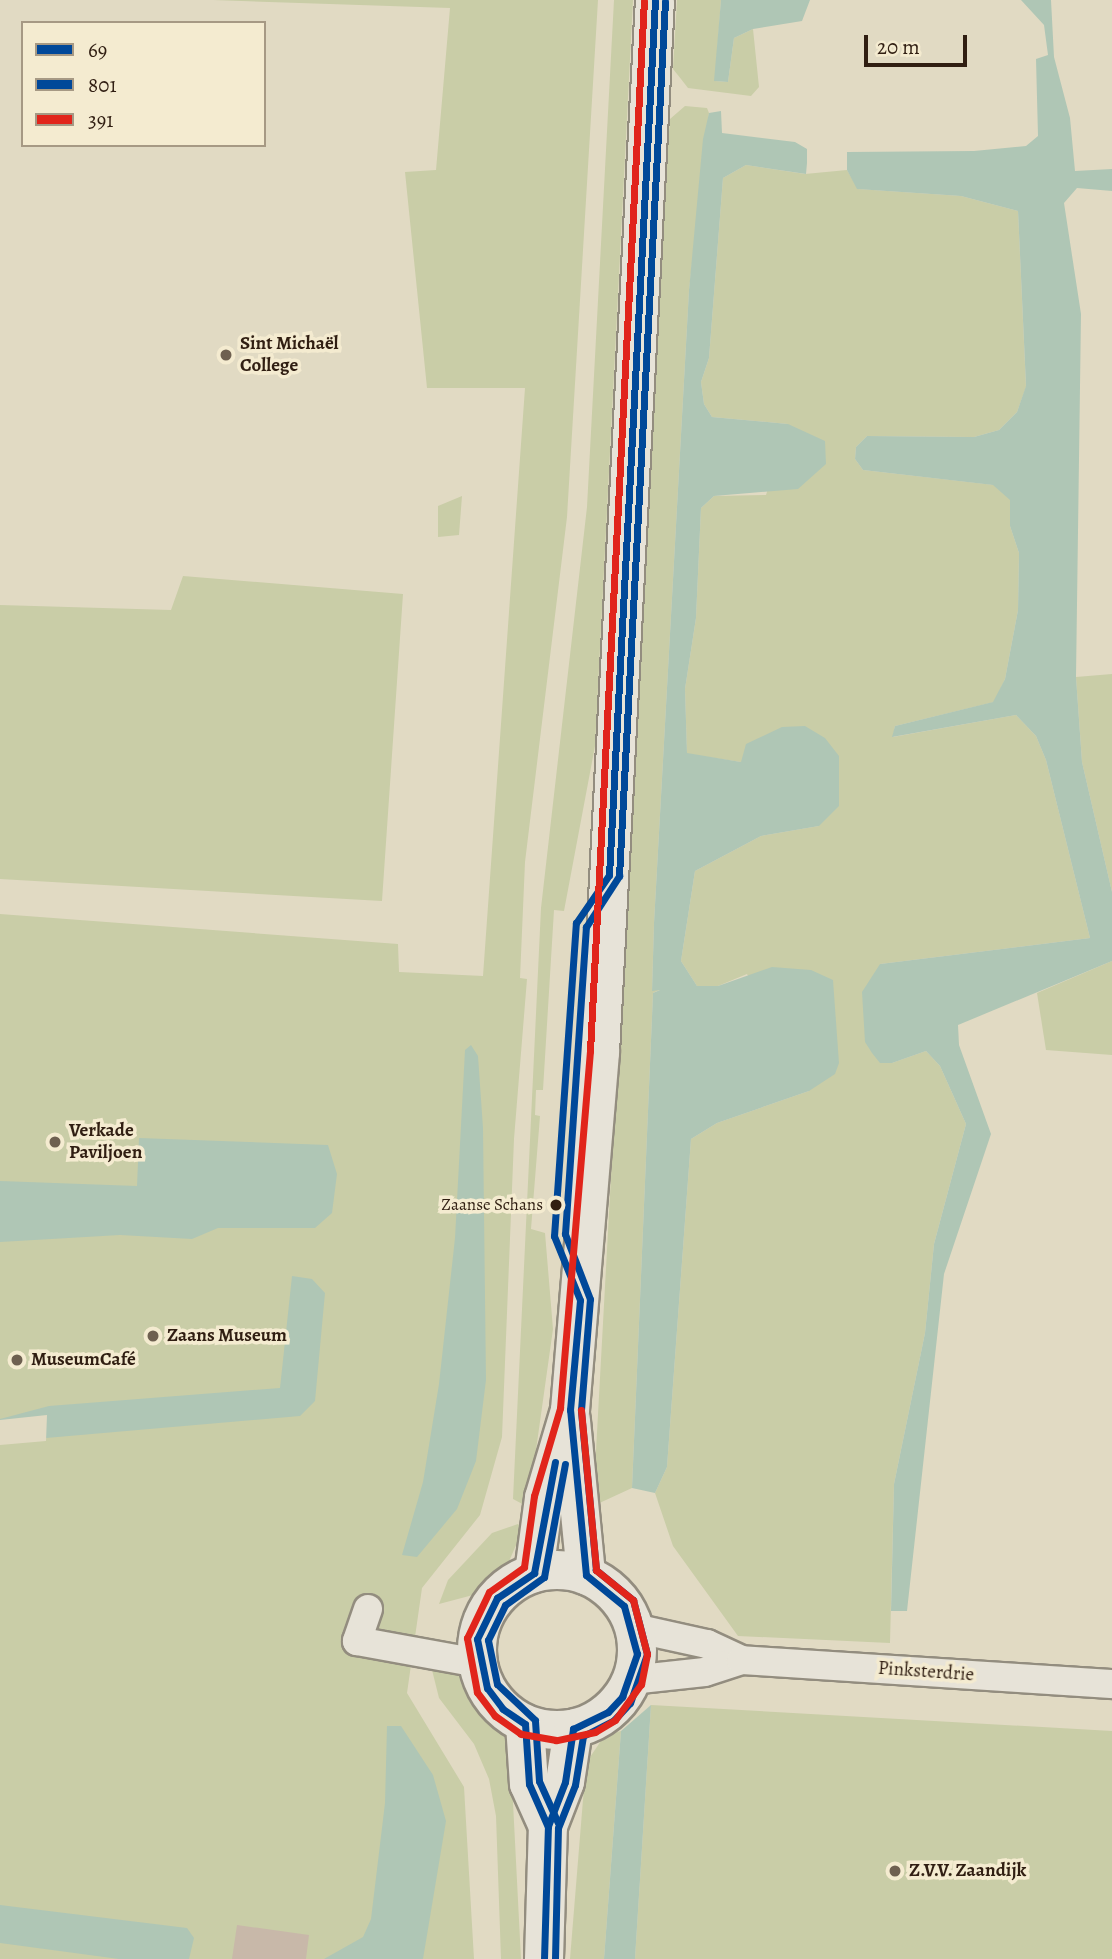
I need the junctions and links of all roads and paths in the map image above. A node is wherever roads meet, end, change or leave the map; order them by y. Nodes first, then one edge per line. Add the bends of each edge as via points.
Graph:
1 (655, 0) edge
2 (570, 1410) junction
3 (534, 1573) junction
4 (586, 1575) junction
5 (368, 1609) dead end
6 (634, 1628) junction
7 (740, 1660) junction
8 (478, 1663) junction
9 (631, 1680) junction
10 (1112, 1684) edge
11 (525, 1724) junction
12 (573, 1729) junction
13 (548, 1826) junction
14 (544, 1959) edge

1 - 2 main road via 600,1052
2 - 3 main road via 544,1498
2 - 4 main road
3 - 4 main road
3 - 8 main road via 513,1583 484,1616
4 - 6 main road via 624,1606
5 - 8 street via 357,1641
6 - 7 street, Pinksterdrie via 707,1644
6 - 9 main road via 637,1654
7 - 9 street, Pinksterdrie via 705,1672
7 - 10 street, Pinksterdrie
8 - 11 main road via 486,1688 503,1709
9 - 12 main road via 608,1712
11 - 12 main road
11 - 13 main road via 529,1784
12 - 13 main road via 565,1783
13 - 14 main road

